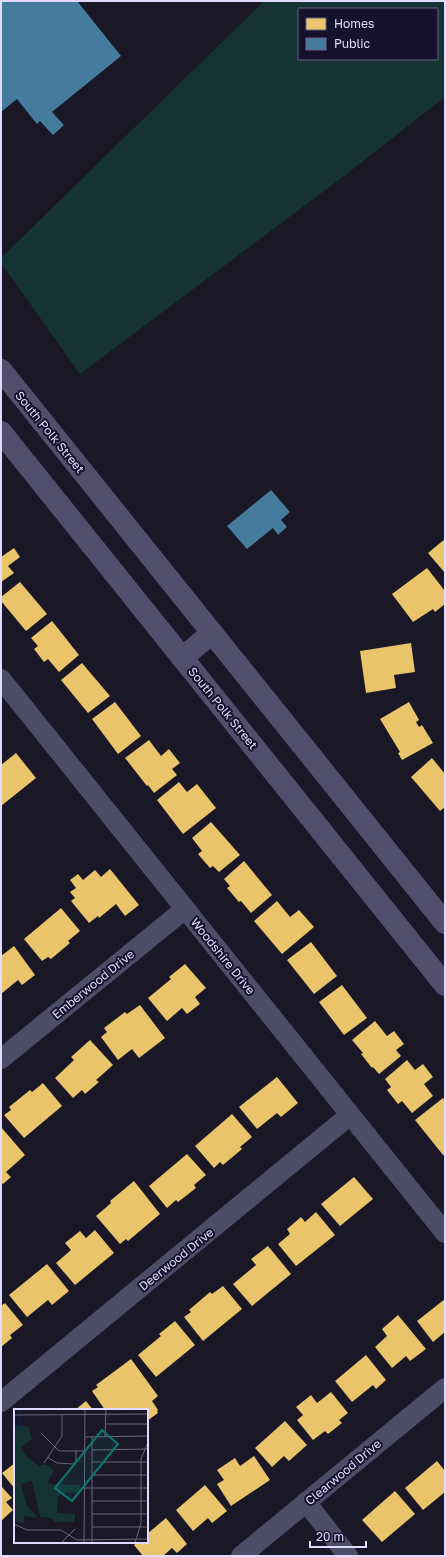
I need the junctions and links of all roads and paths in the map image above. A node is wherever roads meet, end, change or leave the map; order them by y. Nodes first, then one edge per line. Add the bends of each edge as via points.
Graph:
1 (1, 370) edge
2 (1, 432) edge
3 (212, 633) junction
4 (182, 658) junction
5 (1, 679) edge
6 (8, 702) edge
7 (185, 909) junction
8 (445, 923) edge
9 (445, 985) edge
10 (1, 1059) edge
11 (350, 1115) junction
12 (445, 1233) edge
13 (445, 1388) edge
14 (1, 1402) edge
15 (306, 1502) junction
16 (241, 1556) edge
17 (348, 1556) edge

1 - 3 main road, South Polk Street
2 - 4 main road, South Polk Street
3 - 4 main road
3 - 8 main road, South Polk Street
4 - 9 main road, South Polk Street
5 - 6 street, Woodshire Drive
6 - 7 street, Woodshire Drive
7 - 10 street, Emberwood Drive
7 - 11 street, Woodshire Drive
11 - 12 street, Woodshire Drive
11 - 14 street, Deerwood Drive
13 - 15 street, Clearwood Drive
15 - 16 street, Clearwood Drive
15 - 17 street

